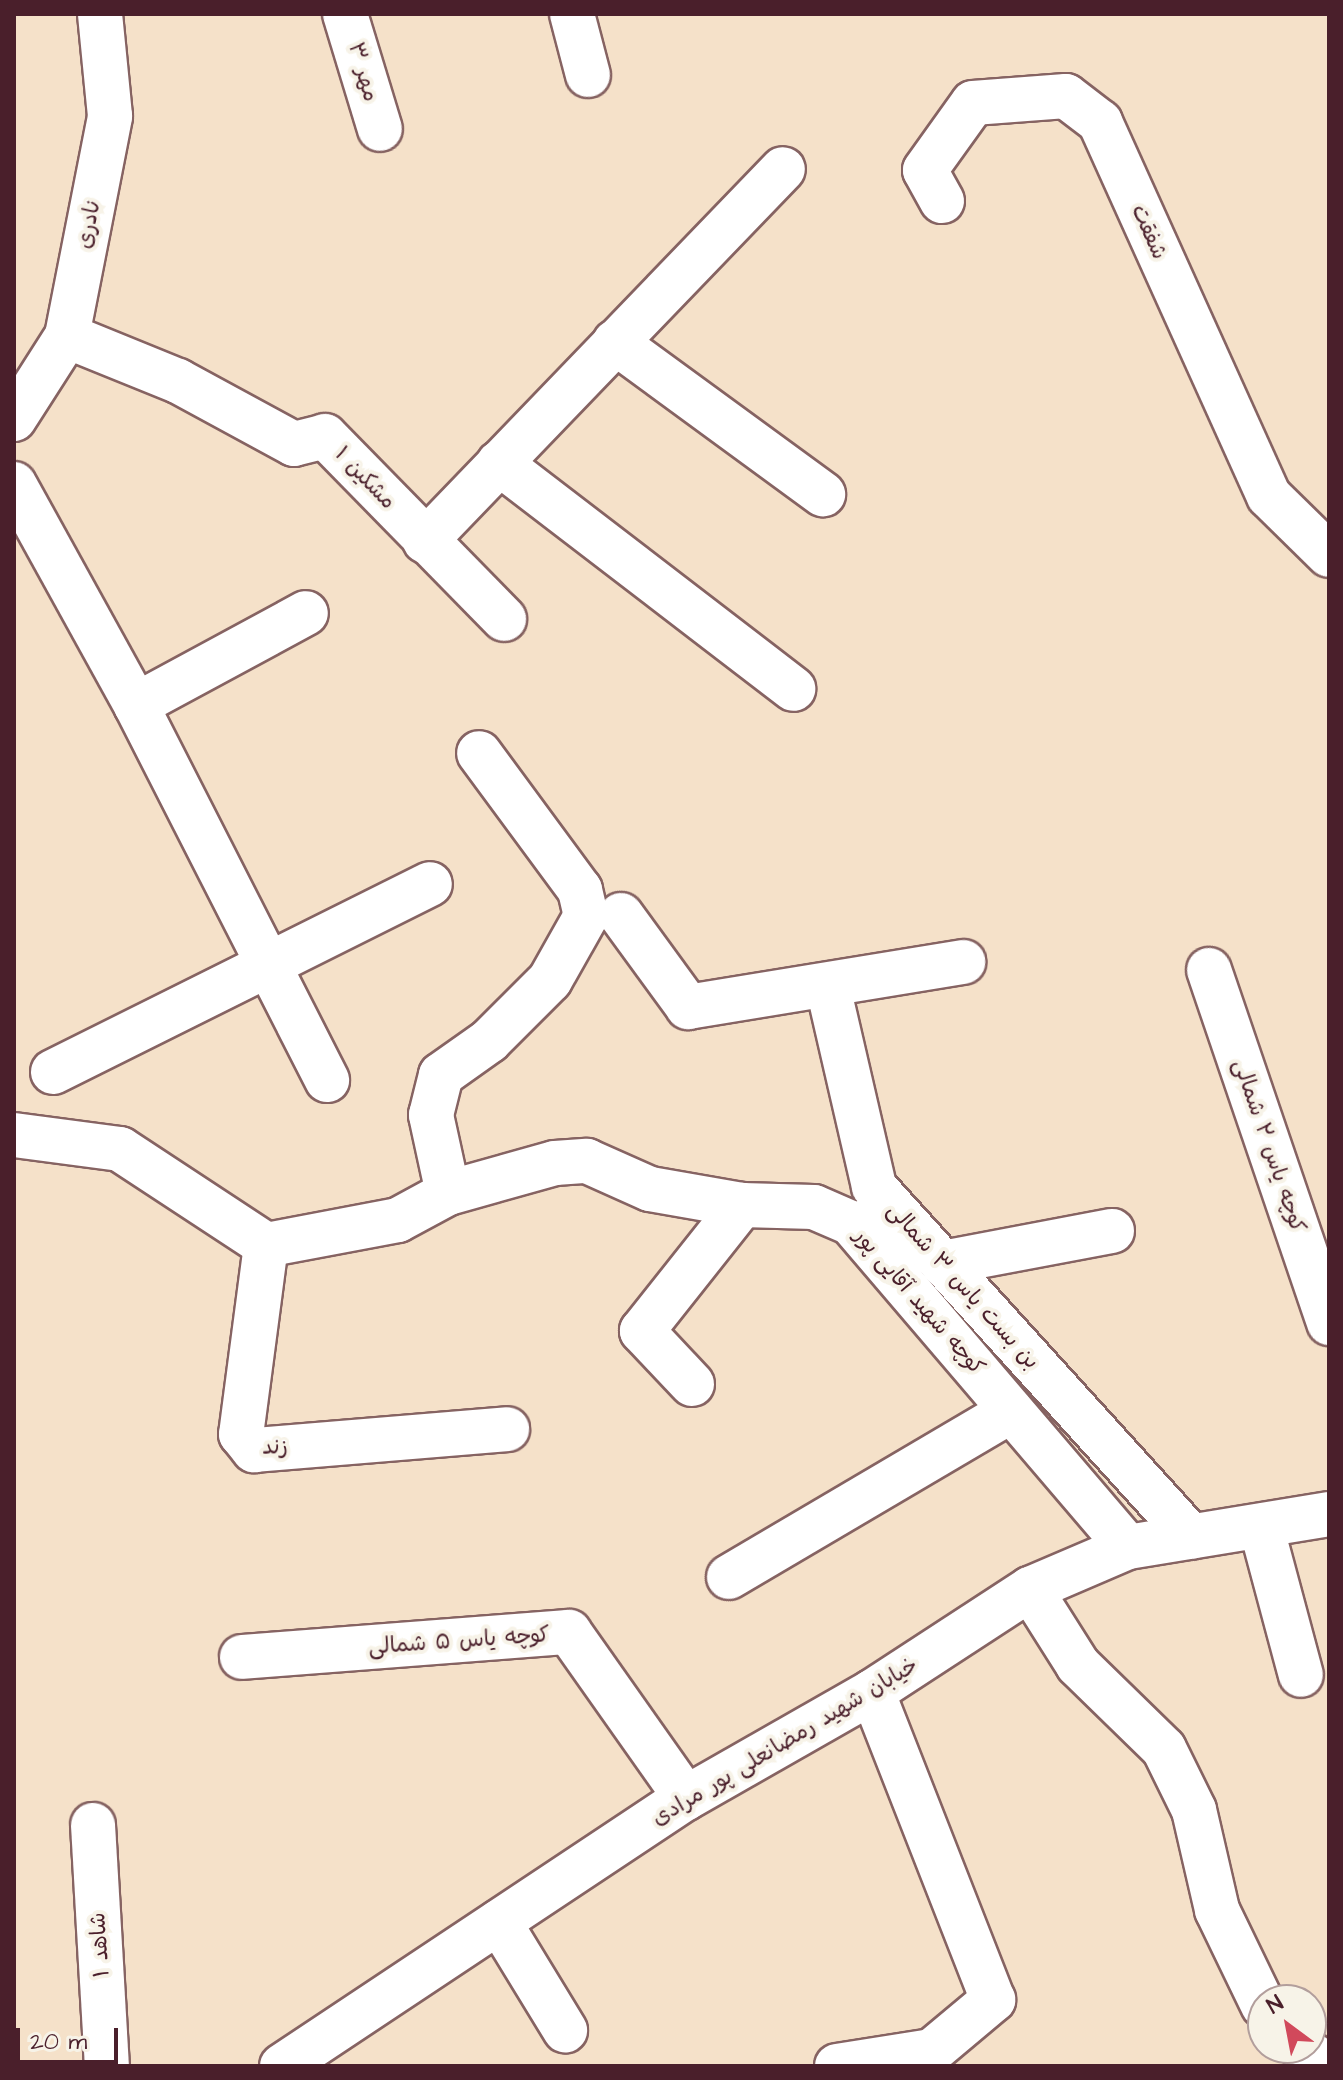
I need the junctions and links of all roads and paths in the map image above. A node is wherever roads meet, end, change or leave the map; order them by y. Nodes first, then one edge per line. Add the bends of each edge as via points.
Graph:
1 (100, 14) edge
2 (345, 14) edge
3 (572, 14) edge
4 (588, 75) dead end
5 (380, 129) dead end
6 (783, 169) dead end
7 (942, 201) dead end
8 (67, 336) junction
9 (615, 342) junction
10 (14, 419) edge
11 (499, 463) junction
12 (14, 484) edge
13 (823, 494) dead end
14 (425, 541) junction
15 (1329, 555) edge
16 (306, 613) dead end
17 (504, 619) dead end
18 (793, 689) dead end
19 (136, 705) junction
20 (479, 753) dead end
21 (430, 884) dead end
22 (621, 915) dead end
23 (963, 962) dead end
24 (268, 966) junction
25 (1209, 970) dead end
26 (828, 987) junction
27 (53, 1072) dead end
28 (327, 1080) dead end
29 (14, 1135) edge
30 (448, 1193) junction
31 (742, 1205) junction
32 (1112, 1231) dead end
33 (266, 1245) junction
34 (942, 1263) junction
35 (1329, 1323) edge
36 (692, 1384) dead end
37 (1011, 1411) junction
38 (507, 1429) dead end
39 (1329, 1514) edge
40 (1261, 1526) junction
41 (1191, 1537) junction
42 (1128, 1547) junction
43 (729, 1577) dead end
44 (1030, 1589) junction
45 (242, 1657) dead end
46 (1301, 1675) dead end
47 (872, 1692) junction
48 (686, 1798) junction
49 (93, 1825) dead end
50 (499, 1922) junction
51 (1253, 1984) edge
52 (565, 2030) dead end
53 (107, 2066) edge
54 (282, 2066) edge
55 (837, 2066) edge

1 - 8 street, نادری via 110,116
2 - 5 street, مهر ۳
3 - 4 street
6 - 9 street
7 - 15 street, شفقت via 925,170 973,103 1066,96 1100,122 1269,496
8 - 10 street, نادری
8 - 14 street, مشکین ۱ via 178,381 294,444 325,436
9 - 11 street
9 - 13 street
11 - 14 street
11 - 18 street
12 - 19 street
14 - 17 street, مشکین ۱
16 - 19 street
19 - 24 street
20 - 30 street via 580,890 586,916 550,980 489,1041 441,1075 431,1115
21 - 24 street
22 - 26 street via 688,1007
23 - 26 street
24 - 27 street
24 - 28 street
25 - 35 street, کوچه یاس ۲ شمالی
26 - 34 street, بن بست یاس ۳ شمالی via 874,1187
29 - 33 street via 120,1149
30 - 31 street, کوچه شهید آقایی پور via 555,1163 587,1161 650,1189
30 - 33 street, کوچه شهید آقایی پور via 398,1220
31 - 36 street via 642,1331
31 - 37 street, کوچه شهید آقایی پور via 814,1207 851,1223
32 - 34 street
33 - 38 street, زند via 241,1434 254,1450
34 - 41 street, بن بست یاس ۳ شمالی
37 - 42 street, کوچه شهید آقایی پور
37 - 43 street
39 - 40 street, خیابان شهید رمضانعلی پور مرادی
40 - 41 street, خیابان شهید رمضانعلی پور مرادی
40 - 46 street
41 - 42 street, خیابان شهید رمضانعلی پور مرادی
42 - 44 street, خیابان شهید رمضانعلی پور مرادی
44 - 47 street, خیابان شهید رمضانعلی پور مرادی
44 - 51 street via 1078,1665 1164,1749 1194,1810 1217,1910
45 - 48 street, کوچه یاس ۵ شمالی via 569,1632
47 - 48 street, خیابان شهید رمضانعلی پور مرادی
47 - 55 street via 993,2000 932,2051
48 - 50 street, خیابان شهید رمضانعلی پور مرادی
49 - 53 street, شاهد ۱
50 - 52 street
50 - 54 street, خیابان شهید رمضانعلی پور مرادی

